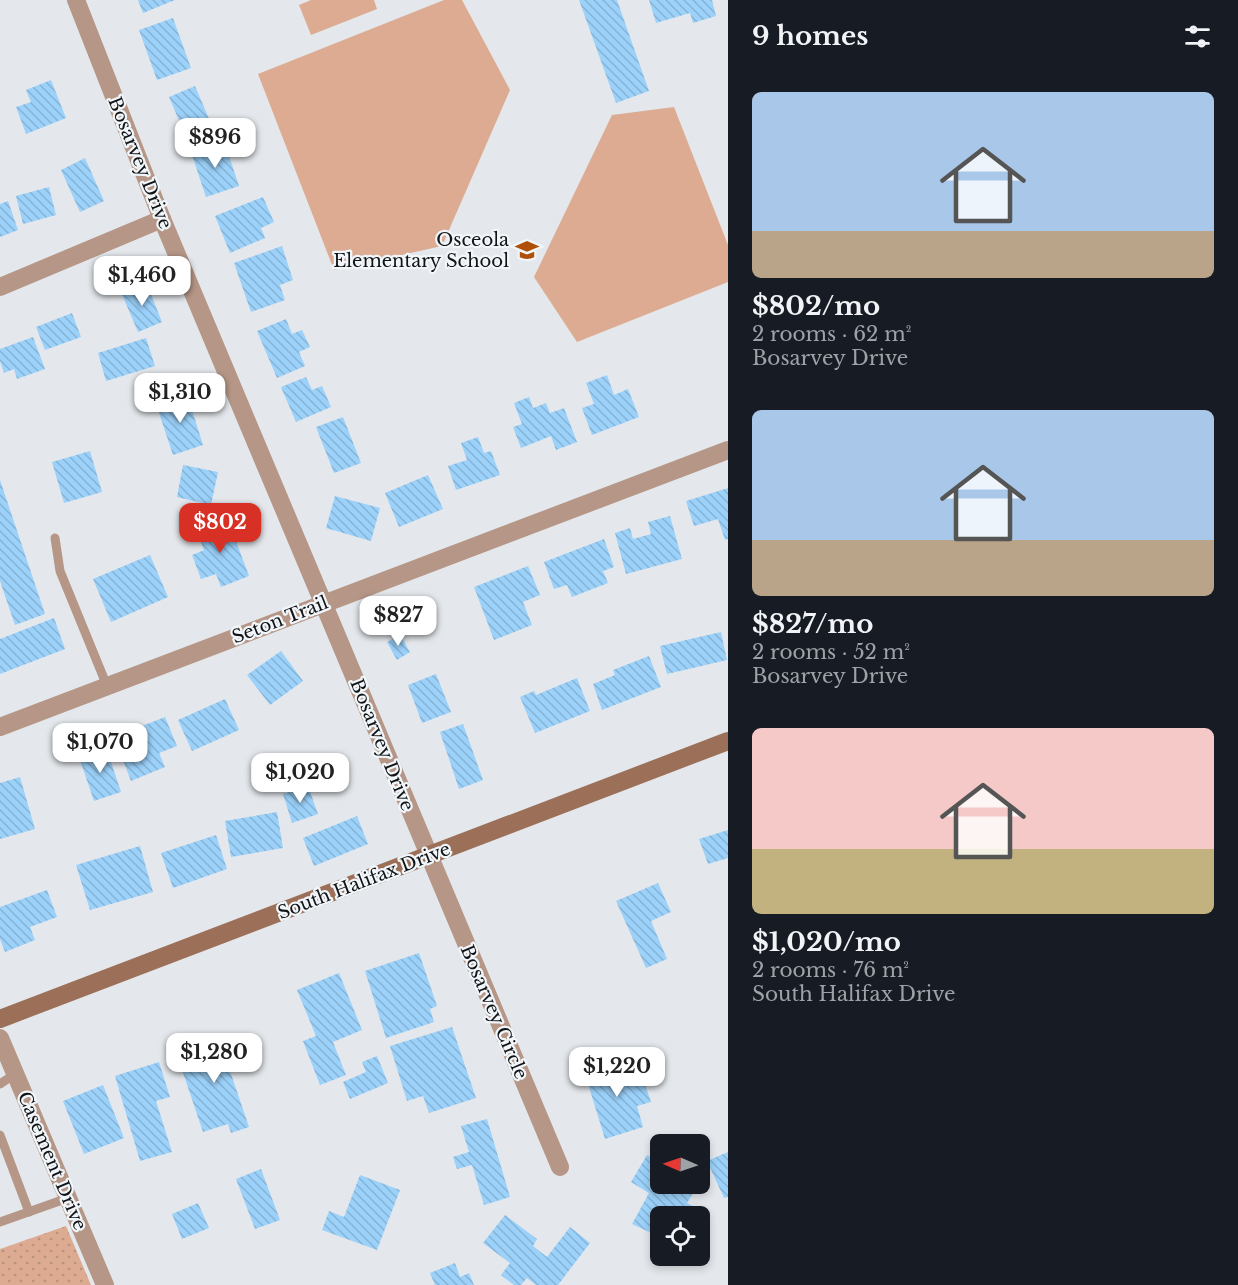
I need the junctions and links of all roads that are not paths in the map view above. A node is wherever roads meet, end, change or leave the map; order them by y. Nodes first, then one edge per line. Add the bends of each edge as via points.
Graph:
1 (76, 0) edge
2 (162, 219) junction
3 (0, 287) edge
4 (728, 450) edge
5 (55, 538) dead end
6 (323, 604) junction
7 (107, 686) junction
8 (0, 727) edge
9 (728, 741) edge
10 (428, 857) junction
11 (0, 1019) edge
12 (0, 1038) edge
13 (8, 1079) edge
14 (0, 1135) edge
15 (560, 1167) dead end
16 (68, 1198) junction
17 (28, 1212) junction
18 (0, 1222) edge
19 (105, 1285) edge

1 - 2 street, Bosarvey Drive
2 - 3 street
2 - 6 street, Bosarvey Drive
4 - 6 street, Seton Trail
5 - 7 lane via 60,571
6 - 7 street, Seton Trail
6 - 10 street, Bosarvey Drive
7 - 8 street, Seton Trail
9 - 10 street, South Halifax Drive
10 - 11 street, South Halifax Drive
10 - 15 street, Bosarvey Circle
12 - 13 street, Casement Drive
13 - 16 street, Casement Drive
14 - 17 lane
16 - 17 lane
16 - 19 street, Casement Drive
17 - 18 lane

